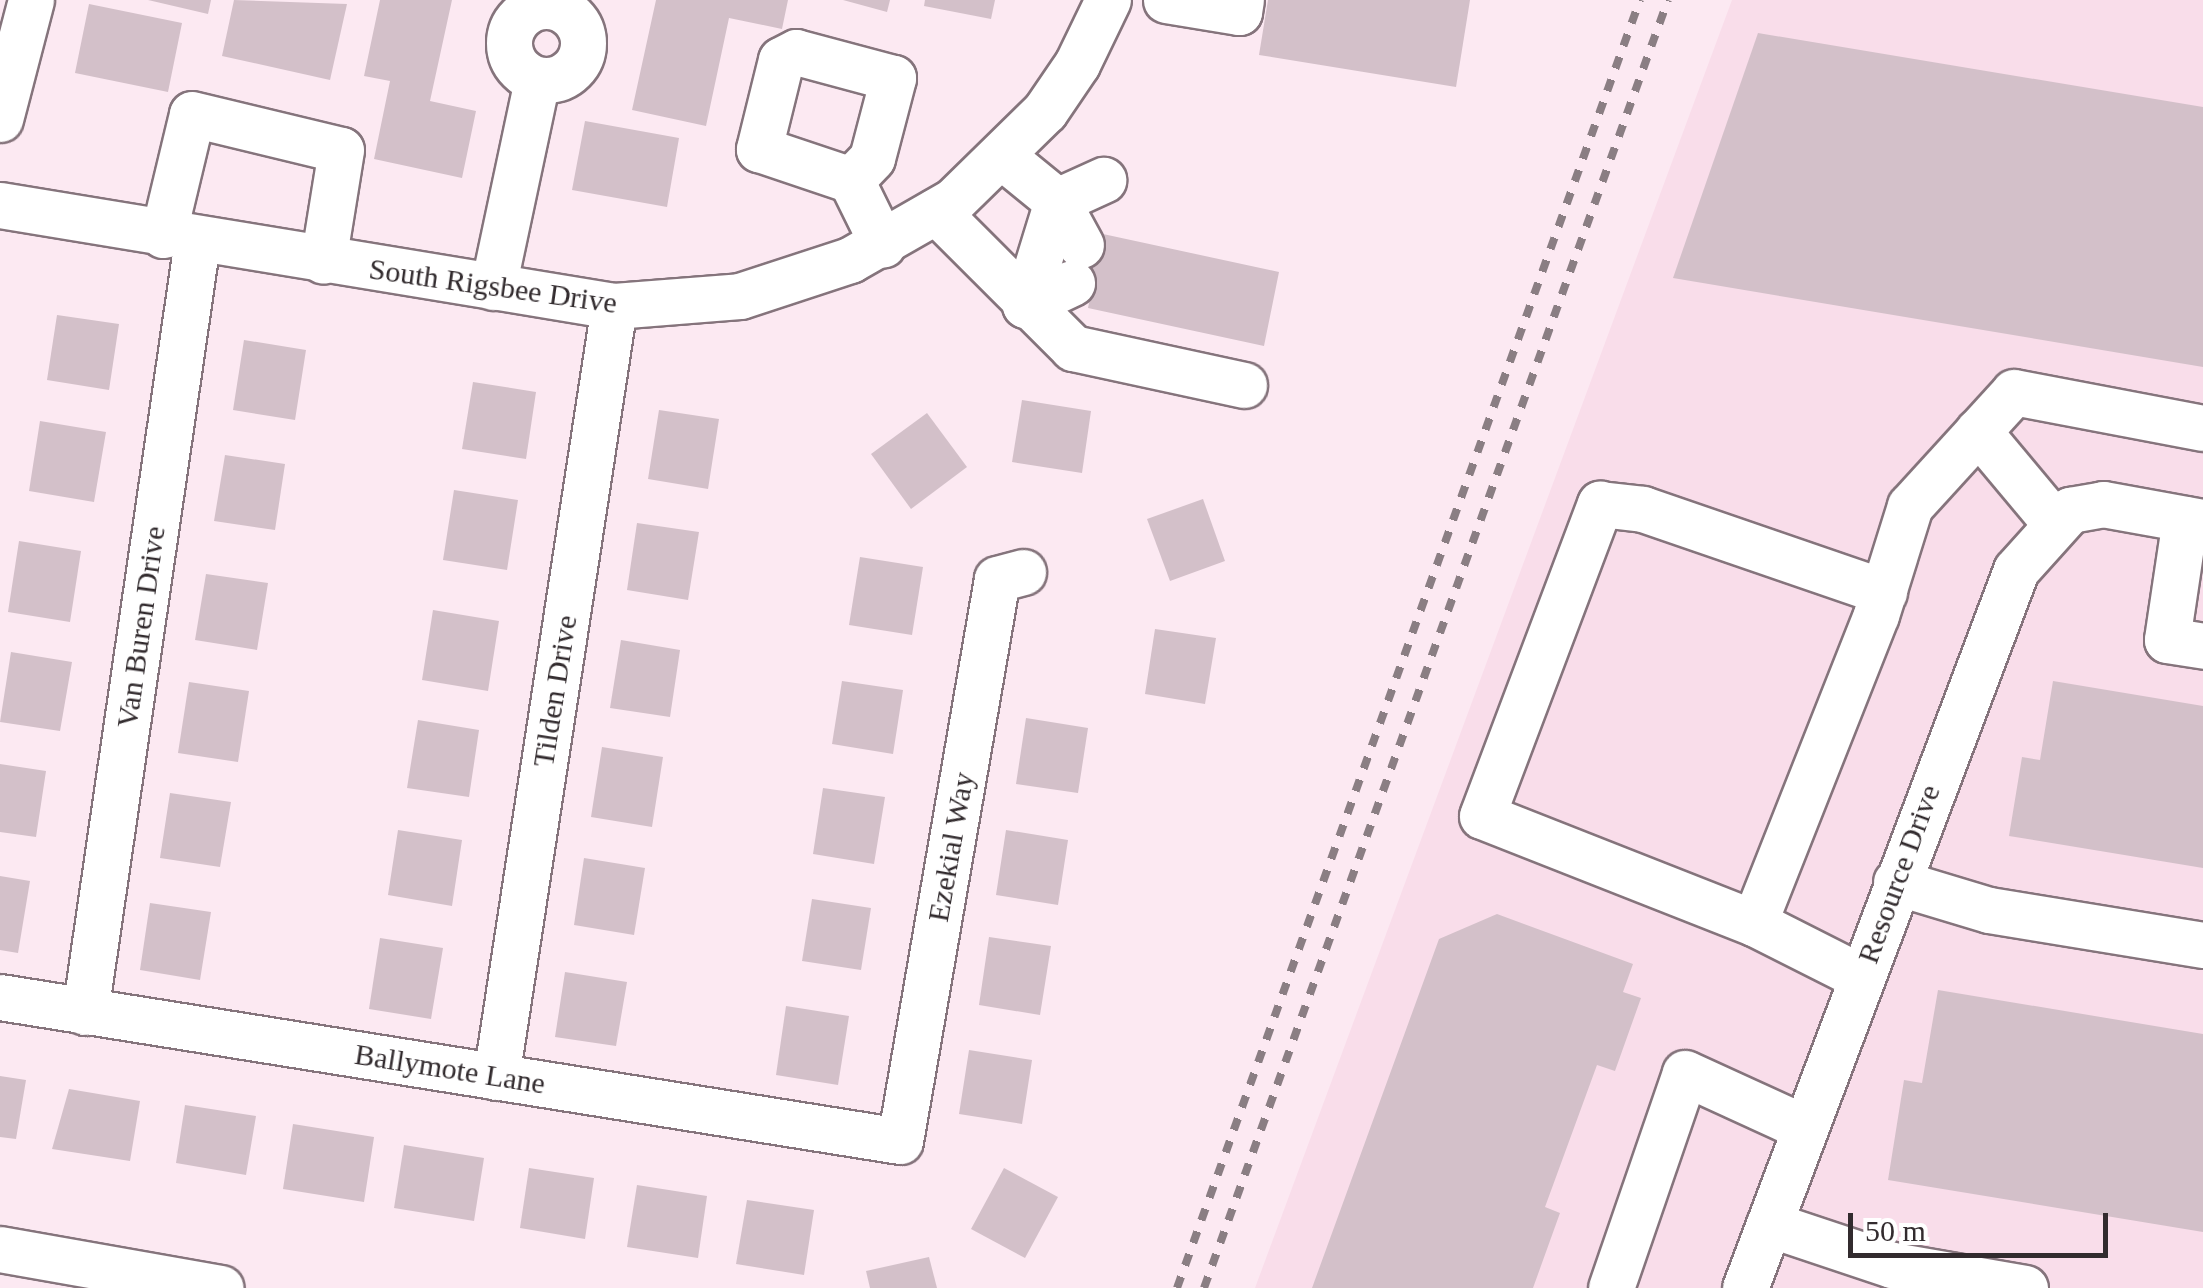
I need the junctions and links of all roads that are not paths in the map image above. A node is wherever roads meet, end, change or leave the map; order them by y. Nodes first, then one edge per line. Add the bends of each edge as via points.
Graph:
1 (31, 0) edge
2 (1108, 0) edge
3 (1166, 0) edge
4 (1241, 0) edge
5 (537, 80) dead end
6 (0, 119) edge
7 (1003, 157) junction
8 (851, 180) dead end
9 (1103, 180) dead end
10 (1057, 201) junction
11 (0, 205) edge
12 (936, 211) junction
13 (180, 238) junction
14 (882, 245) junction
15 (323, 261) junction
16 (493, 288) junction
17 (1025, 305) junction
18 (614, 306) junction
19 (1244, 385) dead end
20 (2203, 428) edge
21 (1978, 431) junction
22 (2194, 520) edge
23 (2055, 523) junction
24 (1023, 572) dead end
25 (1884, 592) junction
26 (2203, 646) edge
27 (1896, 882) junction
28 (1754, 923) junction
29 (2203, 945) edge
30 (1861, 977) junction
31 (0, 998) edge
32 (85, 1012) junction
33 (496, 1077) junction
34 (1805, 1128) junction
35 (900, 1141) joint
36 (1769, 1224) junction
37 (0, 1249) edge
38 (222, 1288) edge
39 (1610, 1288) edge
40 (1745, 1288) edge
41 (2025, 1288) edge

1 - 6 street
2 - 7 street, South Rigsbee Drive via 1077,64
3 - 4 street via 1239,12
5 - 16 street
7 - 10 street
7 - 12 street, South Rigsbee Drive
8 - 14 street
9 - 10 street
10 - 17 street
10 - 17 street via 1077,264
11 - 13 street, South Rigsbee Drive
12 - 14 street, South Rigsbee Drive
12 - 17 street
13 - 15 street, South Rigsbee Drive
13 - 15 street, Van Buren Drive via 192,114 342,150
13 - 32 street, Van Buren Drive
14 - 18 street, South Rigsbee Drive via 800,281 740,296
15 - 16 street, South Rigsbee Drive
16 - 18 street, South Rigsbee Drive
17 - 19 street via 1073,348
18 - 33 street, Tilden Drive
20 - 21 street via 2014,392
21 - 23 street
21 - 25 street via 1910,506
22 - 23 street, Resource Drive via 2104,504 2070,510
22 - 26 street via 2167,640
23 - 27 street, Resource Drive via 2016,570
24 - 35 street, Ezekial Way via 998,579
25 - 28 street
25 - 28 street via 1643,508 1600,504 1482,816
27 - 29 street via 1990,910
27 - 30 street, Resource Drive
28 - 30 street
30 - 34 street, Resource Drive
31 - 32 street, Ballymote Lane
32 - 33 street, Ballymote Lane
33 - 35 street, Ballymote Lane
34 - 36 street, Resource Drive
34 - 39 street via 1685,1073
36 - 40 street, Resource Drive
36 - 41 street via 1892,1265
37 - 38 street

